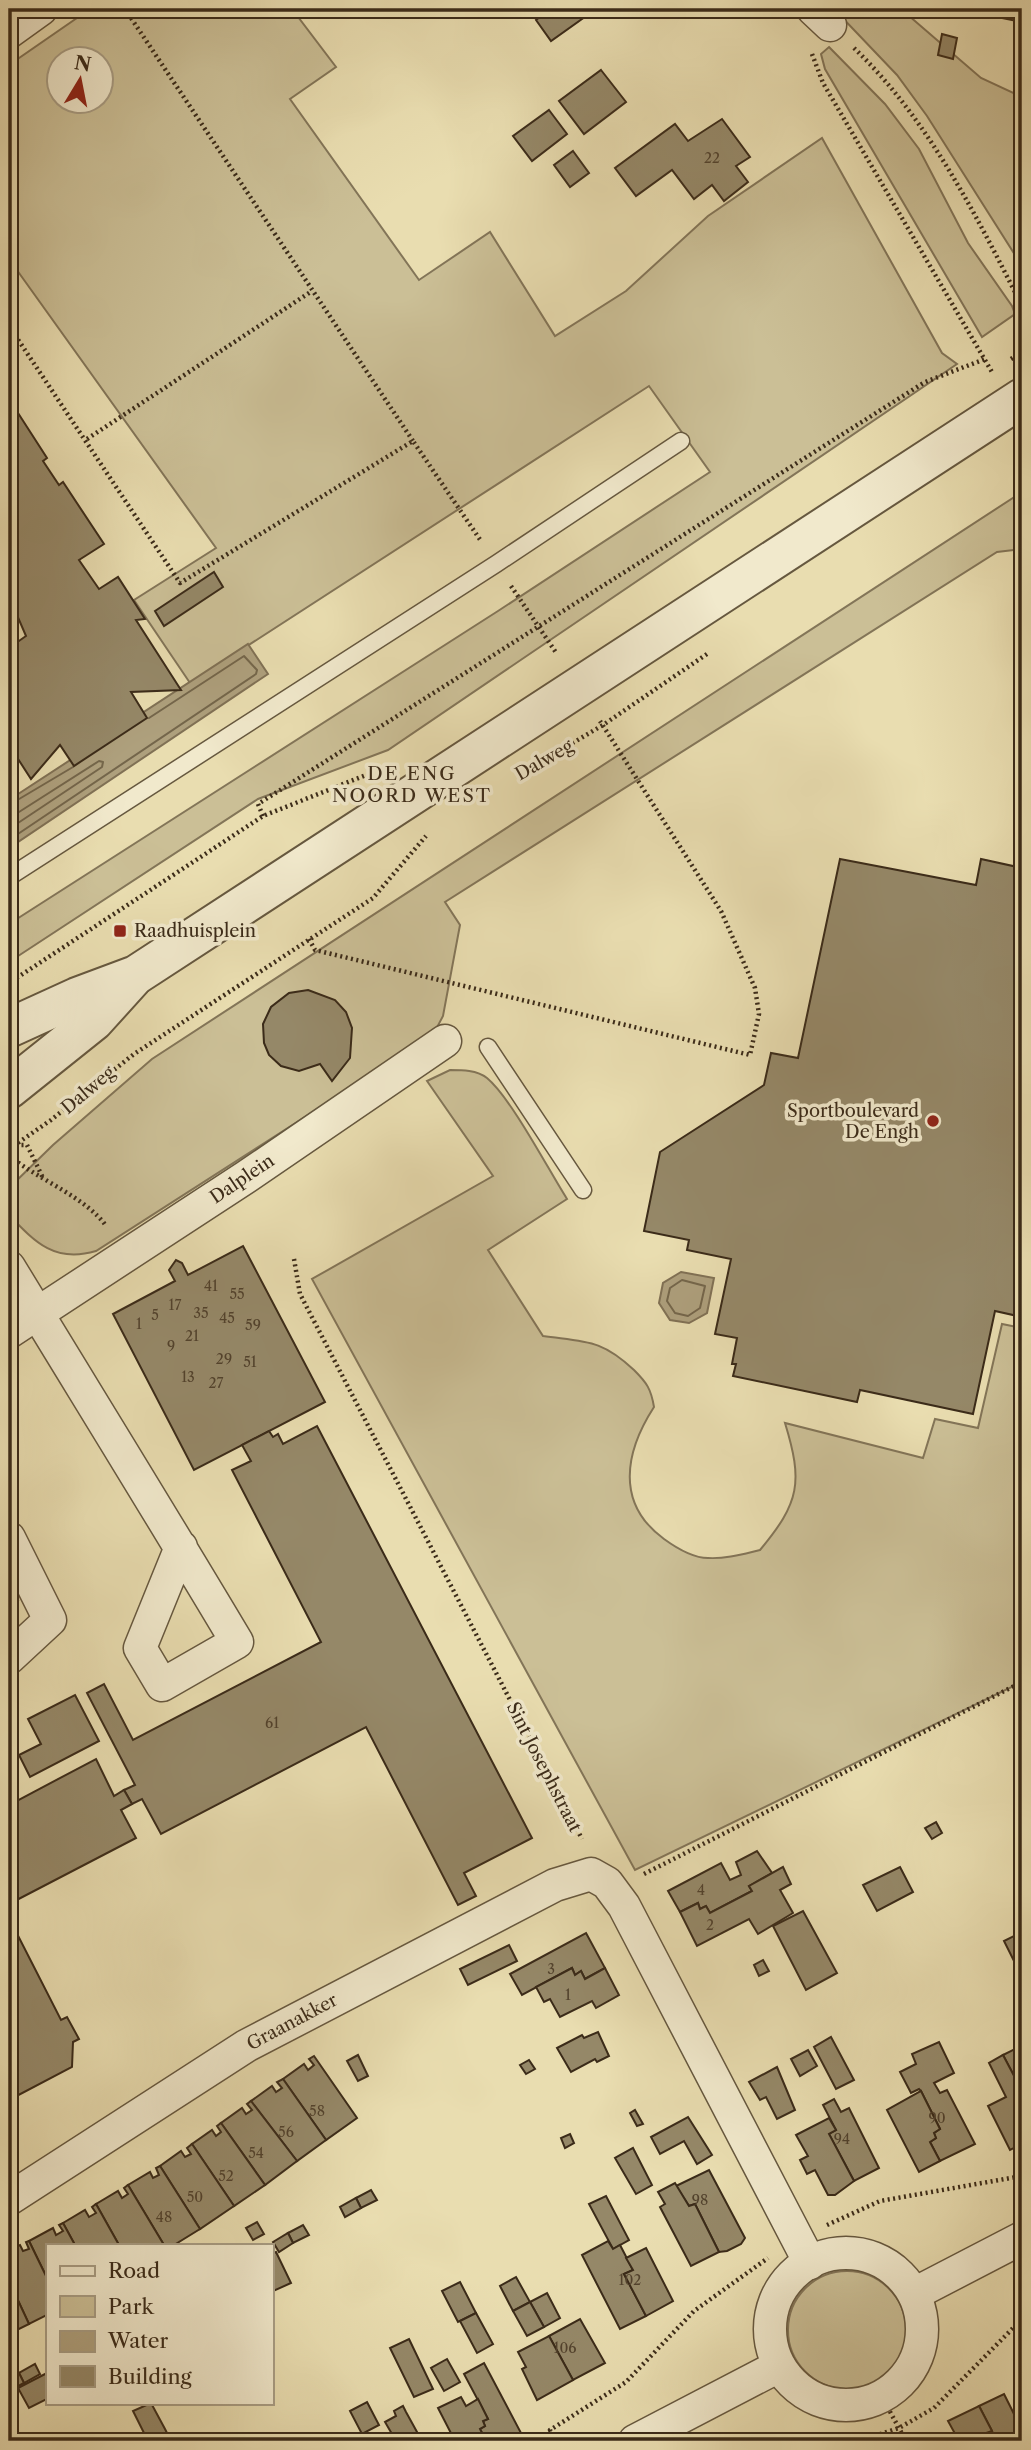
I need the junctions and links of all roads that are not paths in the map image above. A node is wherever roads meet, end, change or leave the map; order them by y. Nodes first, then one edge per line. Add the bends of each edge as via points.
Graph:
1 (41, 9) edge
2 (9, 32) edge
3 (1022, 398) edge
4 (681, 441) dead end
5 (9, 877) edge
6 (136, 975) junction
7 (9, 1028) edge
8 (445, 1041) dead end
9 (488, 1047) dead end
10 (9, 1089) edge
11 (583, 1190) dead end
12 (9, 1267) edge
13 (37, 1314) junction
14 (9, 1332) edge
15 (9, 1538) edge
16 (181, 1547) dead end
17 (9, 1658) edge
18 (9, 2199) edge
19 (1022, 2238) edge
20 (804, 2251) junction
21 (914, 2294) junction
22 (779, 2366) junction
23 (635, 2441) edge

1 - 2 street
3 - 6 street
4 - 5 lane
6 - 7 street
6 - 10 street via 94,1021
8 - 13 street, Dalplein
9 - 11 lane
12 - 13 street
13 - 14 street, Dalplein
13 - 16 street
15 - 17 street via 50,1620
18 - 20 street, Graanakker via 246,2046 555,1885 601,1882 624,1906
19 - 21 street
20 - 21 street via 869,2257 887,2264
20 - 22 street via 774,2308 772,2347
21 - 22 street via 922,2322 919,2352 905,2378 882,2397 844,2405 824,2402 791,2382
22 - 23 street

